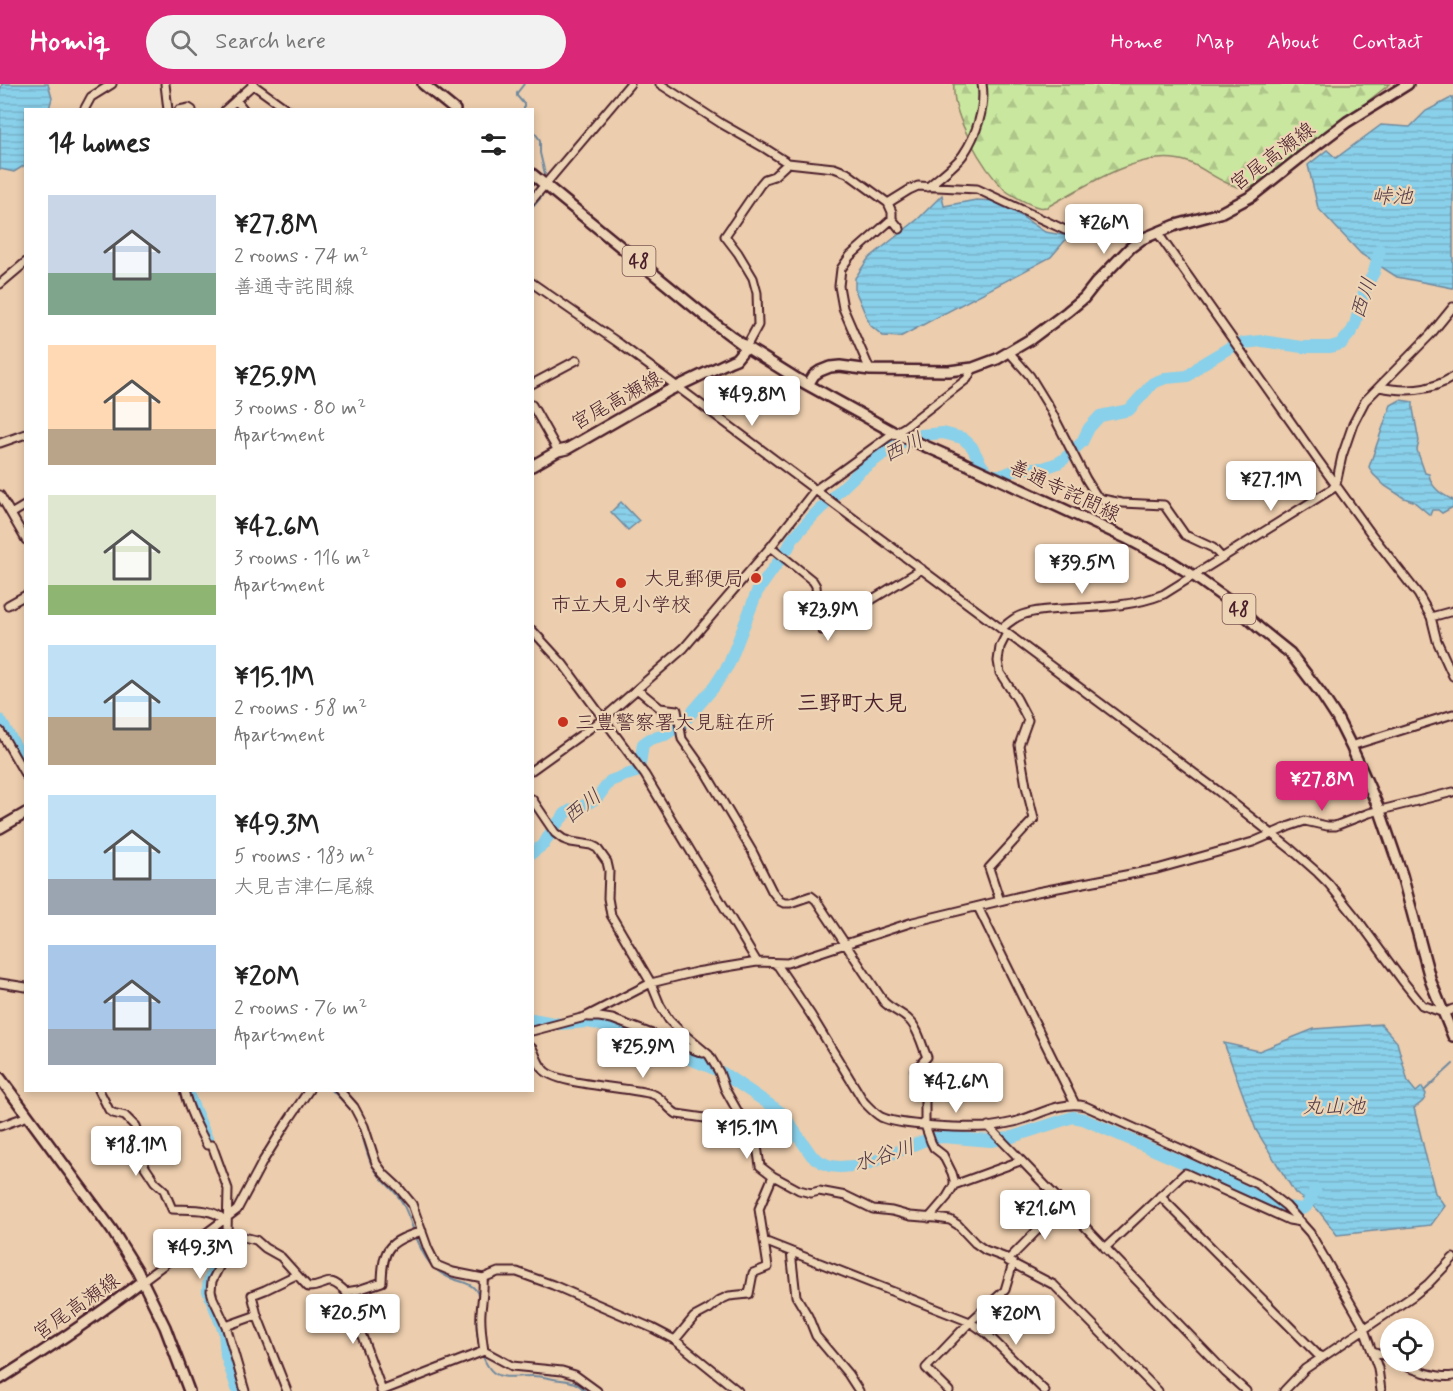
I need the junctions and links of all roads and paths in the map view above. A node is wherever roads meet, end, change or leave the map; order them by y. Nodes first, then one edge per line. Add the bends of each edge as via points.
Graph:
1 (112, 84) edge
2 (165, 84) edge
3 (253, 84) edge
4 (423, 84) edge
5 (630, 84) edge
6 (660, 84) edge
7 (982, 84) edge
8 (1408, 84) edge
9 (236, 100) junction
10 (85, 108) edge
11 (168, 108) edge
12 (227, 108) edge
13 (242, 108) edge
14 (285, 108) edge
15 (453, 108) edge
16 (788, 163) junction
17 (534, 176) edge
18 (546, 185) junction
19 (928, 187) junction
20 (534, 198) edge
21 (888, 202) junction
22 (892, 219) junction
23 (900, 230) dead end
24 (1157, 232) junction
25 (1143, 239) junction
26 (24, 263) edge
27 (0, 284) edge
28 (534, 284) edge
29 (1453, 307) edge
30 (746, 347) junction
31 (1009, 352) junction
32 (577, 360) dead end
33 (973, 368) junction
34 (870, 370) junction
35 (1453, 377) edge
36 (534, 383) edge
37 (807, 385) junction
38 (676, 387) junction
39 (1379, 387) junction
40 (534, 409) edge
41 (895, 433) junction
42 (24, 435) edge
43 (0, 443) edge
44 (558, 451) junction
45 (534, 465) edge
46 (1336, 484) junction
47 (815, 490) junction
48 (0, 495) edge
49 (24, 507) edge
50 (11, 514) junction
51 (24, 537) edge
52 (771, 547) junction
53 (1222, 558) junction
54 (922, 569) junction
55 (1195, 576) junction
56 (24, 596) edge
57 (8, 605) dead end
58 (1453, 611) edge
59 (1431, 617) junction
60 (1004, 631) junction
61 (534, 632) edge
62 (1453, 676) edge
63 (637, 689) junction
64 (1453, 714) edge
65 (603, 719) junction
66 (1, 733) edge
67 (1351, 746) junction
68 (534, 769) edge
69 (24, 773) edge
70 (1453, 792) edge
71 (534, 802) edge
72 (1380, 811) junction
73 (24, 814) edge
74 (0, 828) edge
75 (1272, 834) junction
76 (1000, 901) junction
77 (978, 907) junction
78 (845, 945) junction
79 (757, 962) junction
80 (774, 963) junction
81 (0, 983) edge
82 (651, 983) junction
83 (24, 987) edge
84 (1449, 1011) edge
85 (585, 1017) junction
86 (534, 1030) edge
87 (1453, 1036) edge
88 (534, 1052) edge
89 (709, 1055) junction
90 (0, 1078) edge
91 (100, 1092) edge
92 (185, 1092) edge
93 (308, 1092) edge
94 (341, 1092) edge
95 (1075, 1104) junction
96 (28, 1116) junction
97 (746, 1124) junction
98 (925, 1125) junction
99 (0, 1126) edge
100 (988, 1126) junction
101 (1020, 1161) junction
102 (773, 1176) junction
103 (954, 1185) junction
104 (1160, 1196) junction
105 (1062, 1205) junction
106 (929, 1218) junction
107 (226, 1219) junction
108 (1301, 1222) junction
109 (227, 1233) junction
110 (418, 1233) junction
111 (764, 1241) junction
112 (1105, 1248) junction
113 (791, 1252) junction
114 (1453, 1258) edge
115 (1011, 1261) junction
116 (296, 1275) junction
117 (483, 1278) junction
118 (142, 1281) junction
119 (346, 1292) junction
120 (257, 1315) junction
121 (970, 1322) junction
122 (226, 1326) junction
123 (1365, 1328) junction
124 (675, 1340) junction
125 (484, 1351) junction
126 (1373, 1351) junction
127 (1380, 1354) edge
128 (1321, 1358) junction
129 (1425, 1372) edge
130 (1453, 1376) edge
131 (0, 1378) edge
132 (189, 1391) edge
133 (245, 1391) edge
134 (287, 1391) edge
135 (382, 1391) edge
136 (597, 1391) edge
137 (738, 1391) edge
138 (859, 1391) edge
139 (949, 1391) edge
140 (1045, 1391) edge
141 (1158, 1391) edge
142 (1246, 1391) edge
143 (1284, 1391) edge
144 (1381, 1391) edge

1 - 10 street via 91,97
2 - 11 street
3 - 9 street
3 - 14 street
4 - 15 main road
5 - 18 street
6 - 16 street
7 - 19 street via 982,111 974,135 962,156
8 - 24 main road, 宮尾高瀬線 via 1347,123 1252,196 1220,213
9 - 12 street
9 - 13 street
16 - 21 street via 848,173
16 - 30 street via 765,179 725,236 753,278 757,293 758,325
17 - 18 main road, 善通寺詫間線 / 48
18 - 20 street
18 - 30 main road, 善通寺詫間線 / 48
19 - 21 street via 918,186
19 - 25 street via 977,189 1065,230 1086,229 1104,215 1116,215 1126,219
21 - 22 street
22 - 23 street
22 - 34 street via 841,269 843,308
24 - 25 main road, 宮尾高瀬線
24 - 46 street
25 - 31 main road, 宮尾高瀬線 via 1084,298
26 - 27 street
28 - 38 street
29 - 39 street
30 - 37 main road, 善通寺詫間線 / 48
30 - 38 main road, 宮尾高瀬線 via 736,359
31 - 33 main road, 宮尾高瀬線
31 - 53 street via 1035,383 1096,495 1122,503 1164,505 1185,535 1213,548
32 - 36 street
33 - 34 main road, 宮尾高瀬線
33 - 41 street via 967,379
34 - 37 main road, 宮尾高瀬線 via 830,367 814,375
35 - 39 street via 1413,391
37 - 41 main road, 善通寺詫間線 / 48
38 - 44 main road, 宮尾高瀬線
38 - 47 street
39 - 46 street via 1353,424
40 - 44 street
41 - 47 street
41 - 55 main road, 善通寺詫間線 / 48 via 1128,539
42 - 43 street
44 - 45 main road, 宮尾高瀬線
46 - 53 street
46 - 59 street
47 - 52 street
47 - 54 street
48 - 50 street
49 - 50 street
50 - 51 street
52 - 54 street via 813,581 822,630
52 - 63 street via 684,648
53 - 55 street
54 - 60 street
55 - 60 street via 1148,601 1023,614
55 - 67 main road, 善通寺詫間線 / 48 via 1290,653 1322,695
56 - 57 street
58 - 59 street
59 - 62 street
60 - 75 street
60 - 76 street via 998,661 1000,673 1028,720 1019,745 1034,819 989,868
61 - 65 street
63 - 65 street
63 - 78 street via 660,708 677,710 682,739 780,902 811,896
64 - 67 street
65 - 68 street
65 - 79 street via 645,775
66 - 69 street
67 - 72 main road, 善通寺詫間線 / 48
70 - 72 street
71 - 82 street via 562,839 597,848 607,862 611,915
72 - 75 street via 1335,826 1305,821
72 - 84 main road, 善通寺詫間線 / 48 via 1431,982
73 - 74 main road
75 - 76 street via 1157,869
75 - 84 street via 1329,884 1422,1005
76 - 77 street
77 - 78 street via 913,922
77 - 95 street
78 - 80 street via 787,963
78 - 98 street via 884,1002 910,1020 916,1030 927,1058 915,1070 925,1090
79 - 80 street
79 - 82 street
80 - 98 street via 864,1102 882,1118
81 - 83 street
82 - 85 street
82 - 89 street via 669,1020
84 - 87 main road, 善通寺詫間線 / 48
85 - 86 street
85 - 89 street via 612,1019
88 - 97 street via 543,1070 551,1075 653,1094 677,1114
89 - 97 street
90 - 96 main road
91 - 107 street via 113,1113 125,1116 135,1126 145,1167 164,1190 172,1209 206,1210
92 - 107 street via 207,1145 212,1145 228,1189
93 - 107 street via 237,1210
94 - 110 street via 364,1126 376,1163 412,1204
95 - 100 street
95 - 108 street via 1259,1185
96 - 99 street
96 - 118 main road via 112,1230
97 - 102 street via 757,1146 760,1166
98 - 100 street
98 - 103 street via 934,1148 948,1163
100 - 101 street
101 - 103 street
101 - 105 street
102 - 106 street via 799,1190 846,1196 873,1209
102 - 111 street via 759,1209
103 - 106 street
104 - 108 street via 1185,1173
104 - 112 street
104 - 128 street
105 - 112 street
105 - 115 street
106 - 115 street via 950,1220 985,1250
107 - 109 street
107 - 118 street
108 - 123 street
109 - 116 street via 256,1240 281,1257
109 - 122 street via 222,1263 211,1291
110 - 117 street via 436,1265
110 - 119 street via 392,1244 386,1253 382,1282
111 - 113 street
111 - 124 street via 768,1267 753,1273 750,1294 720,1300 694,1317
112 - 142 street
113 - 121 street
113 - 138 street via 796,1296 816,1336
114 - 123 street via 1420,1290
115 - 121 street via 1005,1290
115 - 141 street via 1054,1285
116 - 119 street via 308,1287 330,1281
116 - 120 street via 252,1295
117 - 124 street via 498,1272 518,1272
117 - 125 street
118 - 131 main road, 宮尾高瀬線 via 105,1310
118 - 132 main road
119 - 135 street
120 - 122 street
120 - 134 street
121 - 139 street via 926,1368
121 - 140 street
122 - 133 street
123 - 126 street
123 - 128 street
124 - 137 street
125 - 135 street
125 - 136 street via 512,1366 575,1375
126 - 127 street
126 - 144 street
128 - 143 street
129 - 130 street

